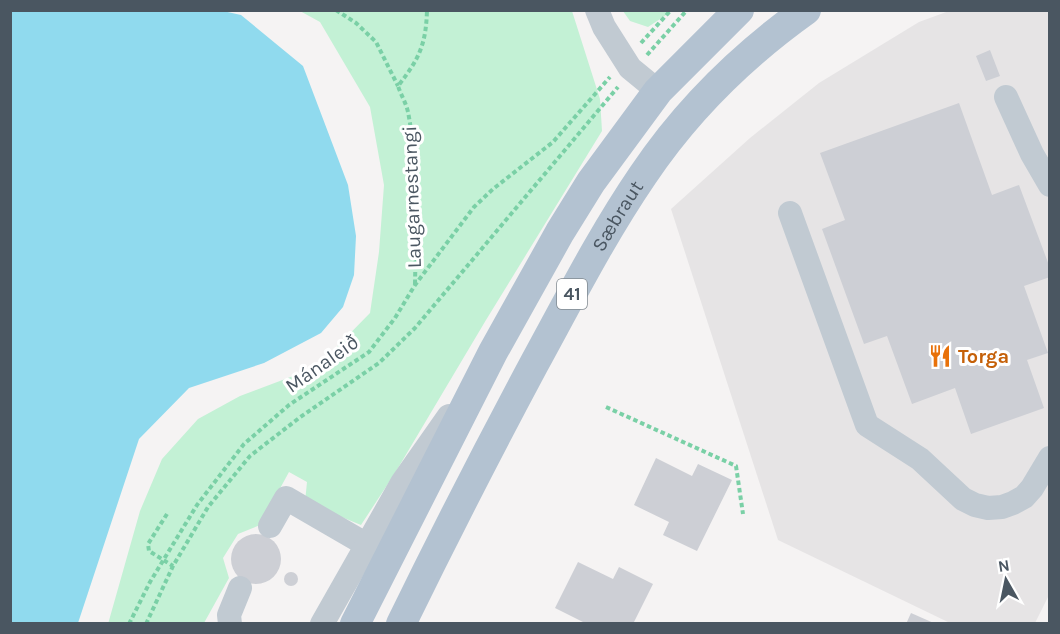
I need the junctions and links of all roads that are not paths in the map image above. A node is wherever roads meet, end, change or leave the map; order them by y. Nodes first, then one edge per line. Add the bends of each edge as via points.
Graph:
1 (597, 10) edge
2 (739, 10) edge
3 (806, 10) edge
4 (658, 91) junction
5 (1006, 97) dead end
6 (1050, 185) edge
7 (790, 213) dead end
8 (493, 352) junction
9 (1050, 458) edge
10 (270, 526) dead end
11 (367, 544) junction
12 (240, 588) dead end
13 (320, 620) edge
14 (230, 624) edge
15 (355, 624) edge
16 (401, 624) edge

1 - 4 street via 629,65
2 - 4 main road, Sæbraut / 41
3 - 16 main road, Sæbraut / 41 via 731,71 644,174 573,292
4 - 8 main road, Sæbraut / 41 via 591,182
5 - 6 street
7 - 9 street via 867,425 920,459 963,500 988,508 1002,507 1024,497
8 - 11 street via 402,483
8 - 15 main road, Sæbraut / 41
10 - 11 street via 286,498
11 - 13 street
12 - 14 street via 229,615

